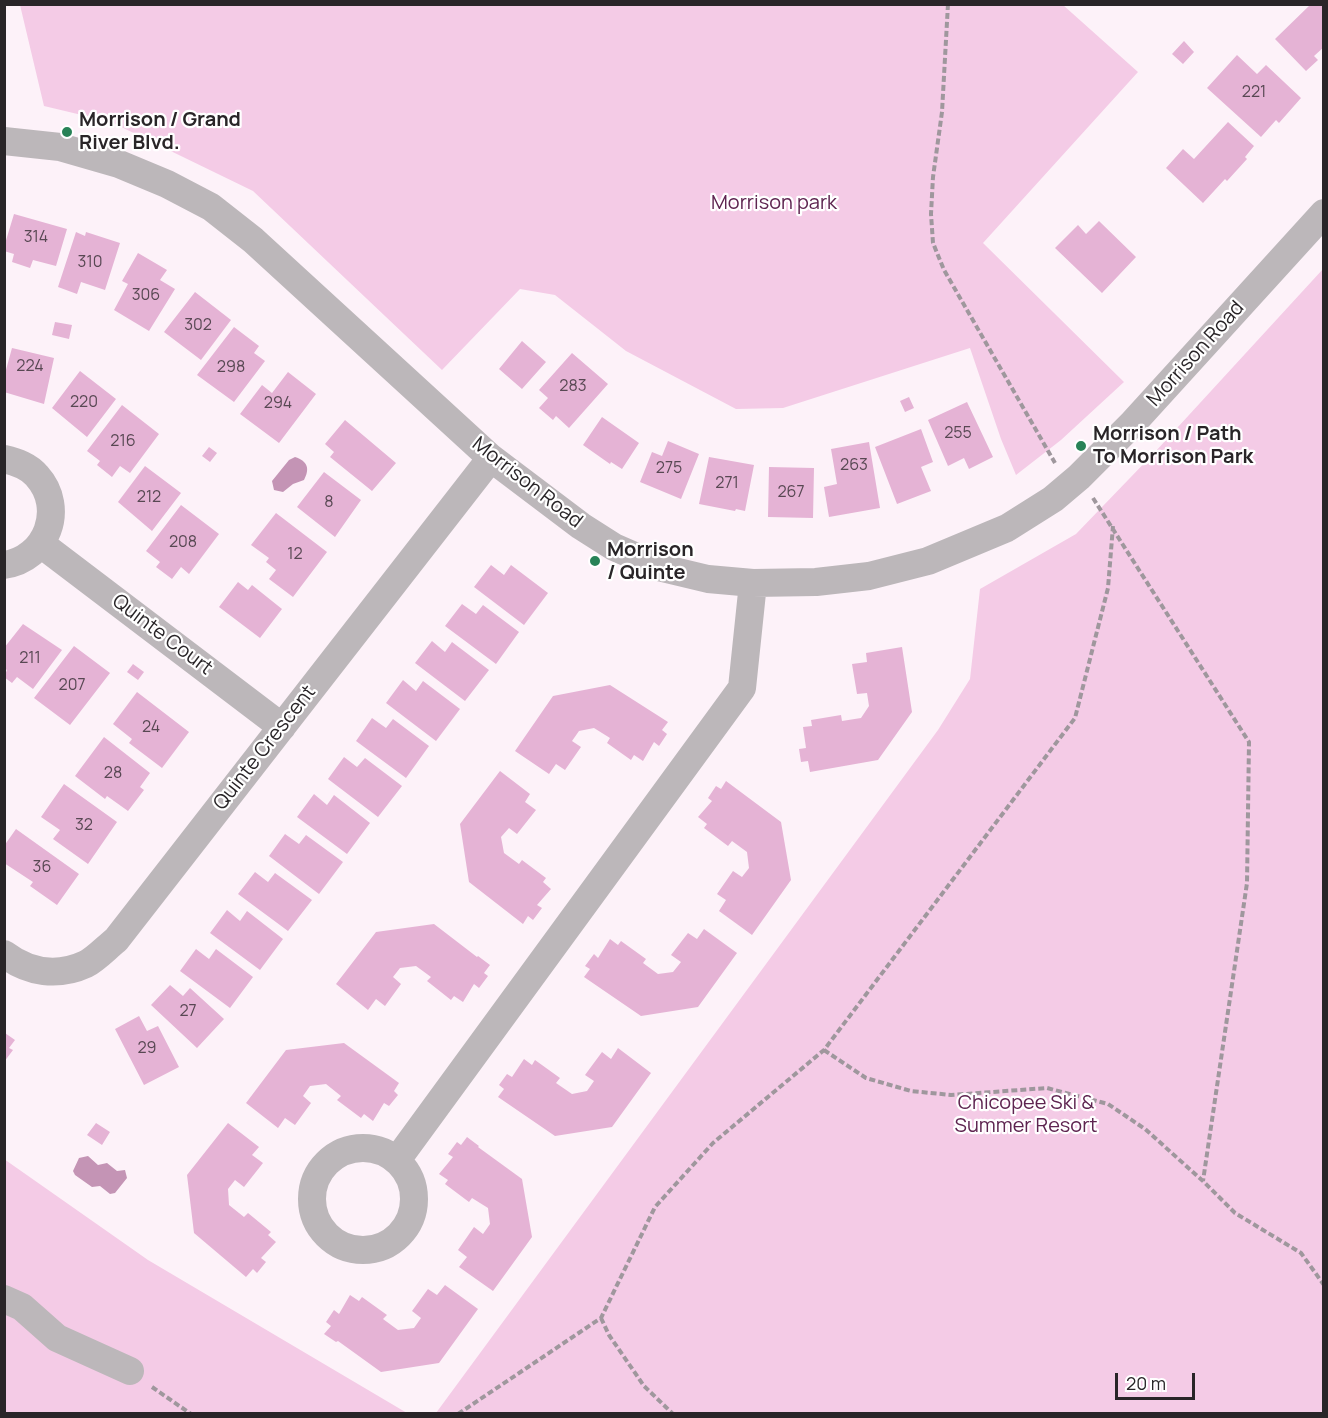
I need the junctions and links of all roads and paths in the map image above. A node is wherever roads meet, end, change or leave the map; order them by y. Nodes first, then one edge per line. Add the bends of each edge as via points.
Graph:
1 (948, 4) edge
2 (4, 141) edge
3 (1323, 213) edge
4 (491, 458) junction
5 (4, 459) edge
6 (1061, 471) dead end
7 (1090, 492) dead end
8 (1113, 526) junction
9 (41, 544) junction
10 (4, 565) edge
11 (753, 583) junction
12 (282, 727) junction
13 (4, 954) edge
14 (824, 1050) junction
15 (397, 1160) dead end
16 (1203, 1180) junction
17 (1323, 1285) edge
18 (4, 1299) edge
19 (601, 1318) junction
20 (130, 1371) joint
21 (191, 1413) edge
22 (458, 1413) edge
23 (673, 1413) edge

1 - 6 path via 942,112 933,177 933,243 944,270
2 - 4 street, Morrison Road via 60,147 119,164 211,207 254,240
3 - 11 street, Morrison Road via 1132,424 1079,477 1044,505 1007,528 928,561 869,576
4 - 11 street, Morrison Road via 614,547 662,568 708,579
4 - 12 street, Quinte Crescent
5 - 9 street via 20,463 36,474 47,490 52,509 50,528
7 - 8 path
8 - 14 path via 1108,588 1075,718
8 - 16 path via 1249,742 1247,883
9 - 10 street via 32,555 16,564
9 - 12 street, Quinte Court
11 - 15 street via 742,688
12 - 13 street, Quinte Crescent via 116,939 87,964 54,973 19,965
14 - 16 path via 866,1078 911,1091 951,1095 1047,1088 1108,1104 1145,1129
14 - 19 path via 713,1143 655,1207
16 - 17 path via 1235,1213 1301,1253
18 - 20 street via 21,1307 57,1338
19 - 22 path
19 - 23 path via 644,1386
20 - 21 path

